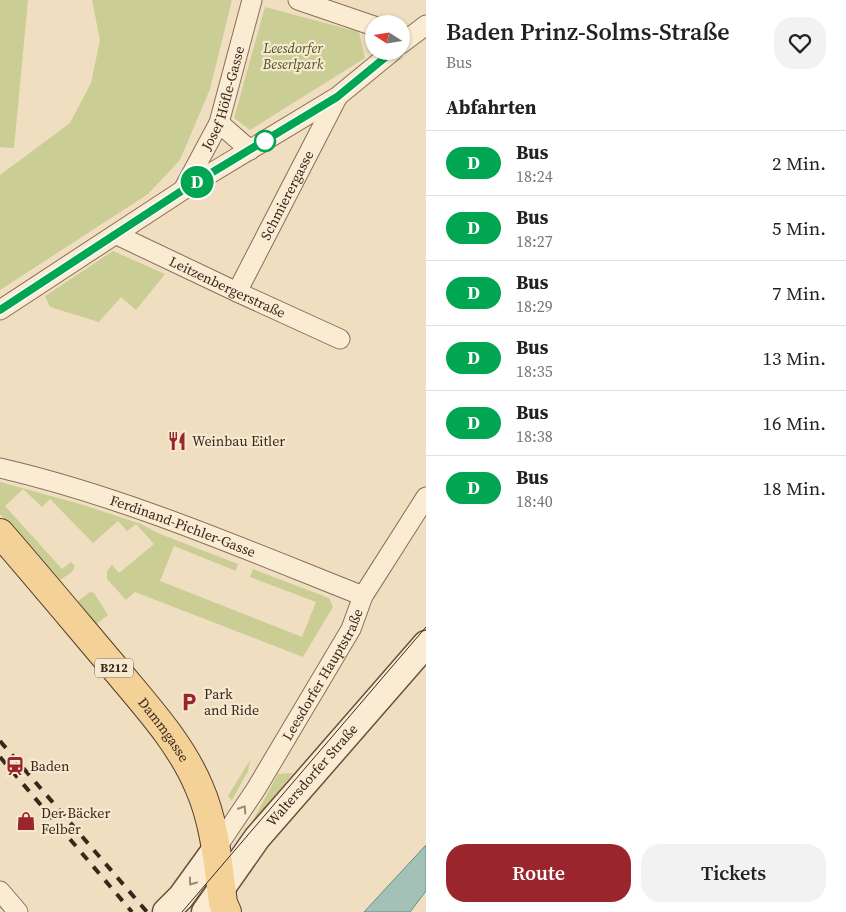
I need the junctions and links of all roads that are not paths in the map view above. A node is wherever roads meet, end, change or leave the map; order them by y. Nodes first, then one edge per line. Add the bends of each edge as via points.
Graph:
1 (252, 0) edge
2 (298, 0) edge
3 (365, 23) edge
4 (426, 25) edge
5 (410, 36) edge
6 (382, 60) edge
7 (337, 97) junction
8 (219, 123) junction
9 (250, 150) junction
10 (183, 190) junction
11 (117, 235) junction
12 (237, 292) junction
13 (0, 310) edge
14 (340, 339) dead end
15 (0, 468) edge
16 (426, 497) edge
17 (0, 533) edge
18 (363, 596) junction
19 (426, 644) edge
20 (215, 850) junction
21 (0, 891) edge
22 (224, 900) edge
23 (18, 912) edge
24 (166, 912) edge
25 (205, 912) edge

1 - 8 street, Josef Höfle-Gasse
2 - 3 street
4 - 5 street
6 - 7 street
7 - 9 street
7 - 12 street, Schmierergasse
8 - 9 street
8 - 10 street, Josef Höfle-Gasse
9 - 10 street
10 - 11 street
11 - 12 street, Leitzenbergerstraße
11 - 13 street
12 - 14 street, Leitzenbergerstraße
15 - 18 street, Ferdinand-Pichler-Gasse via 143,510
16 - 18 street, Leesdorfer Hauptstraße
17 - 20 main road, Dammgasse / B212 via 173,740 200,788 212,825
20 -> 18 street, Leesdorfer Hauptstraße via 256,789 352,629
19 - 22 street, Waltersdorfer Straße via 257,838
20 - 22 main road, Dammgasse / B212
20 -> 24 street
21 - 23 street
22 - 25 street, Waltersdorfer Straße

